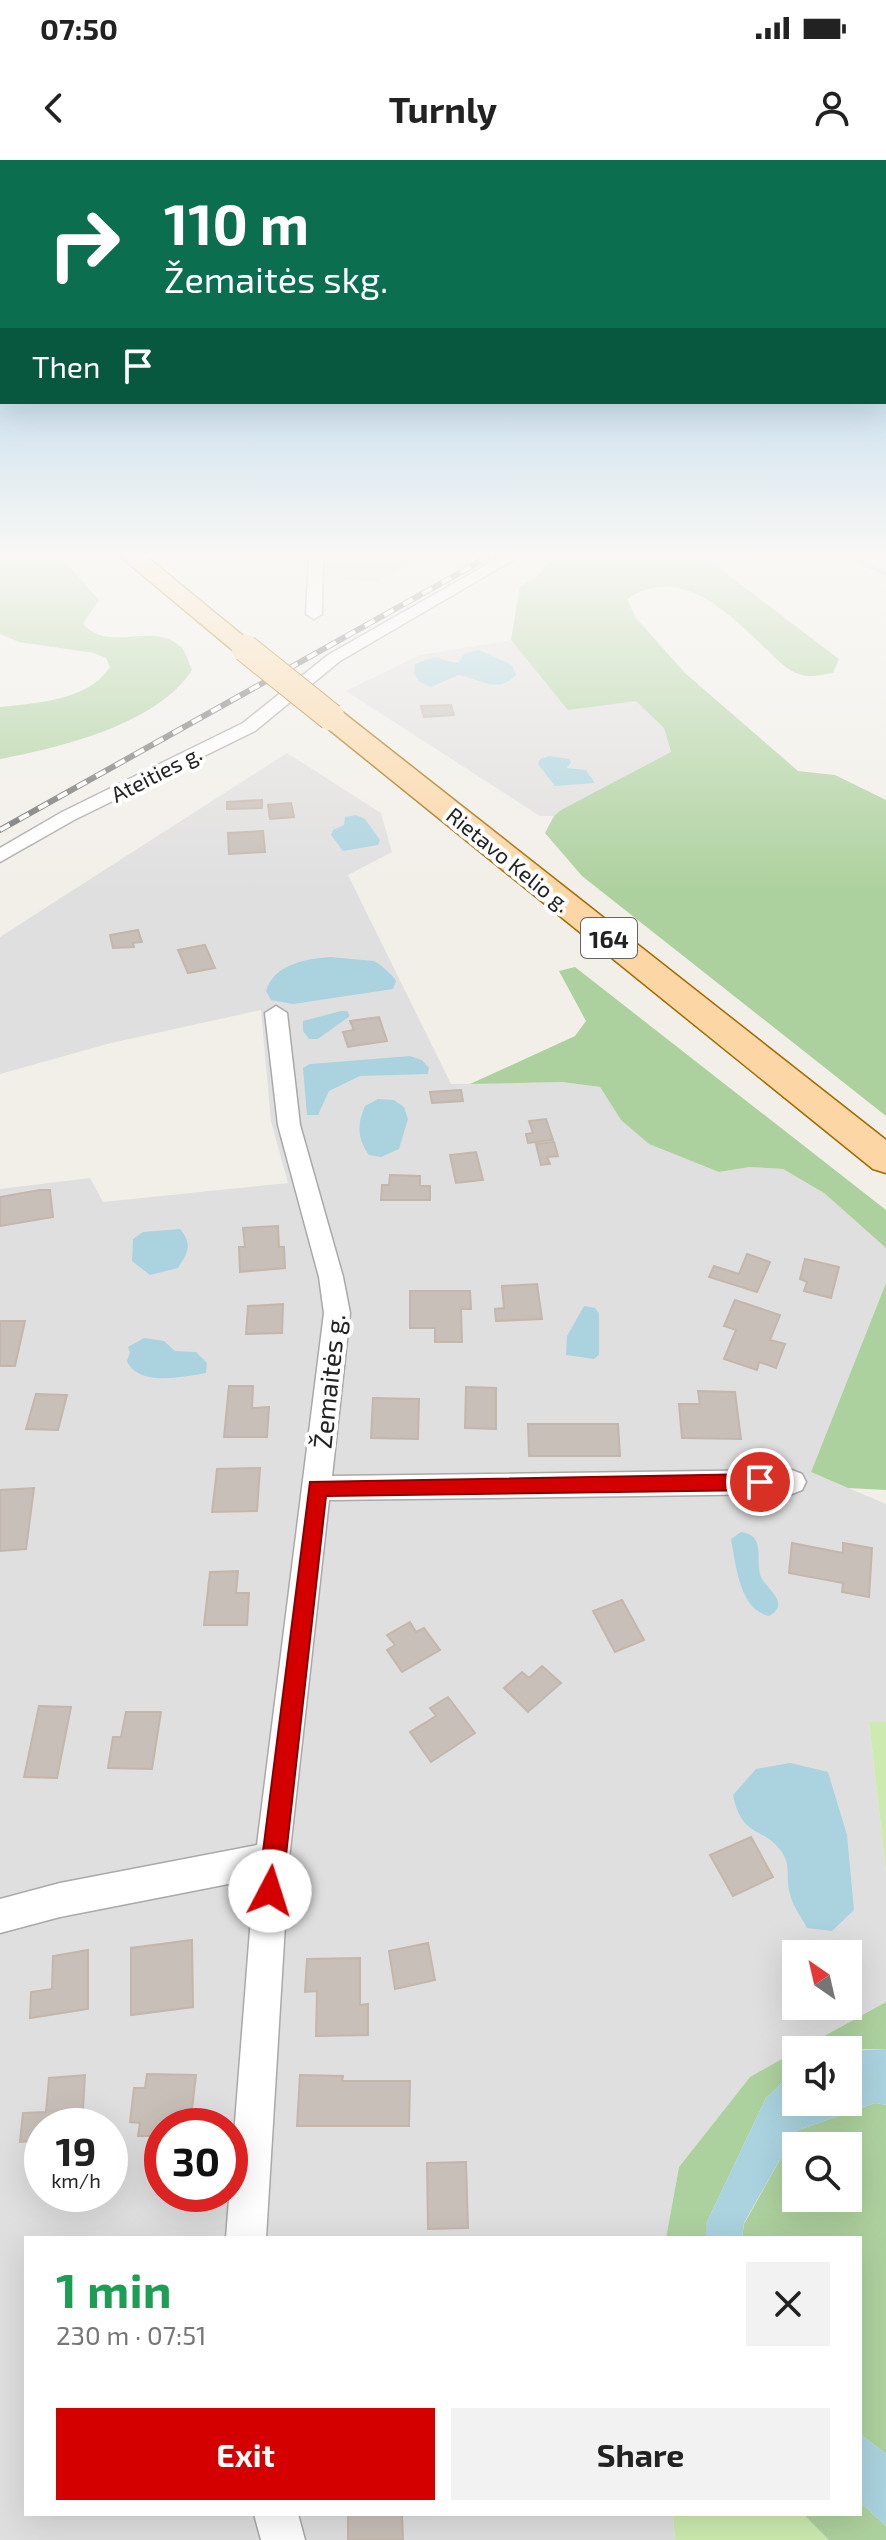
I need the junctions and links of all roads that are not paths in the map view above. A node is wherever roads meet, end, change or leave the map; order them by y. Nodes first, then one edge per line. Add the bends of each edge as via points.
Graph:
1 (270, 668) edge
2 (323, 668) edge
3 (0, 856) edge
4 (276, 1013) dead end
5 (886, 1160) edge
6 (792, 1482) dead end
7 (317, 1488) junction
8 (272, 1859) junction
9 (0, 1916) edge
10 (246, 2236) edge
11 (277, 2516) edge
12 (283, 2540) edge

1 - 5 main road, Rietavo Kelio g. / 164, bridge
2 - 3 street, Ateities g. via 249,727 68,816
4 - 7 street, Žemaitės g. via 289,1125 337,1313
6 - 7 street
7 - 8 street, Žemaitės g.
8 - 9 street
8 - 10 street, Žemaitės g.
11 - 12 street

